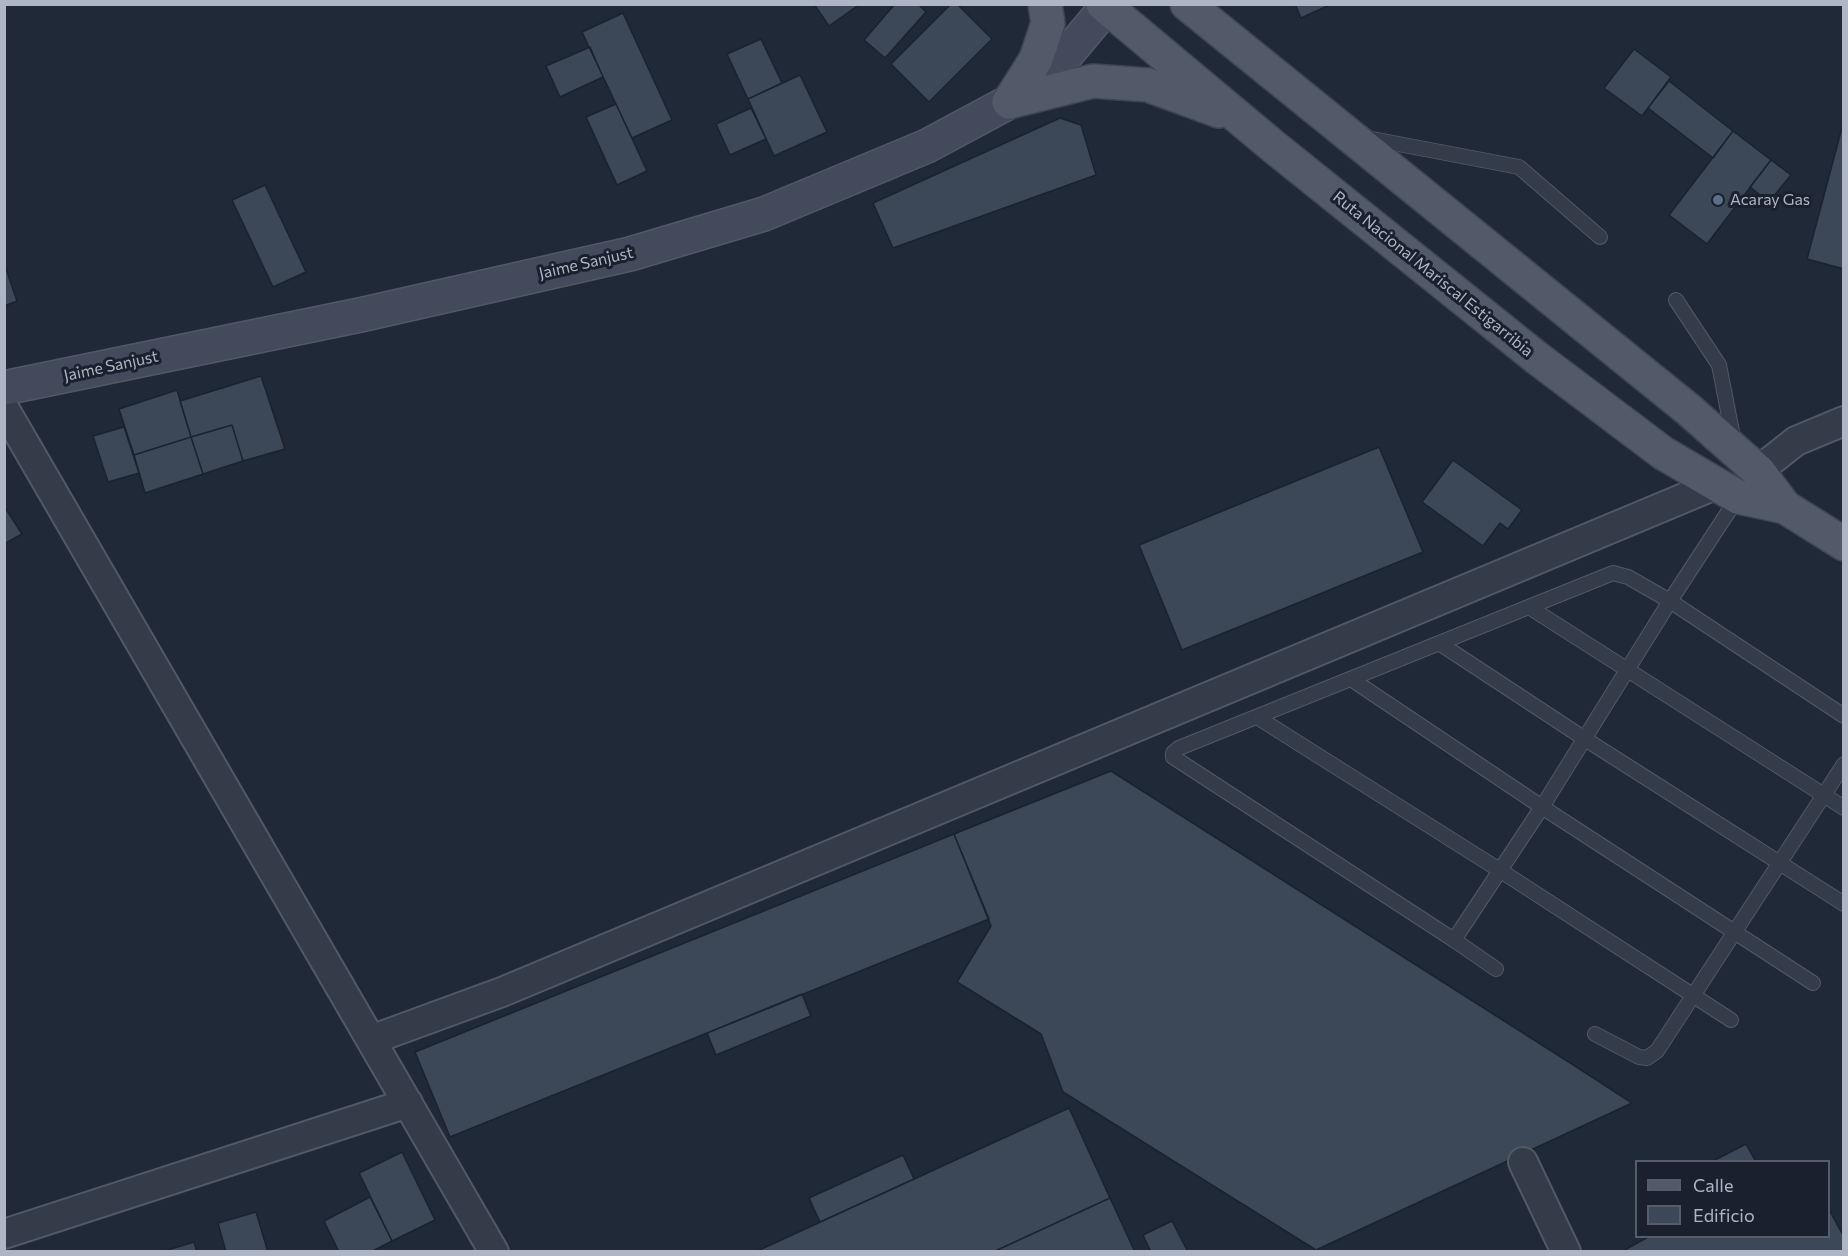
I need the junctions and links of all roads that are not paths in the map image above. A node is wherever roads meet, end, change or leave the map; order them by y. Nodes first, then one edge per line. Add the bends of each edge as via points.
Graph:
1 (1045, 4) edge
2 (1187, 4) edge
3 (1106, 5) edge
4 (1009, 102) junction
5 (1347, 135) junction
6 (1274, 147) junction
7 (1600, 237) dead end
8 (1676, 300) dead end
9 (4, 387) edge
10 (4, 408) edge
11 (1844, 421) edge
12 (1747, 460) junction
13 (1726, 491) junction
14 (1785, 507) junction
15 (1844, 544) edge
16 (1670, 601) junction
17 (1529, 607) junction
18 (1439, 643) junction
19 (1627, 671) junction
20 (1351, 679) junction
21 (1844, 716) edge
22 (1257, 717) junction
23 (1585, 739) junction
24 (1844, 764) edge
25 (1824, 795) junction
26 (1542, 807) junction
27 (1844, 808) edge
28 (1780, 863) junction
29 (1501, 871) junction
30 (1844, 904) edge
31 (1735, 932) junction
32 (1454, 940) junction
33 (1496, 969) dead end
34 (1813, 983) dead end
35 (1693, 996) junction
36 (1731, 1020) dead end
37 (1595, 1034) dead end
38 (371, 1040) junction
39 (408, 1103) junction
40 (1523, 1162) dead end
41 (4, 1234) edge
42 (494, 1251) edge
43 (1566, 1251) edge

1 - 4 main road via 1048,23 1036,59
2 - 5 main road, Ruta Nacional Mariscal Estigarribia
3 - 4 main road, Jaime Sanjust via 1062,60
3 - 6 main road, Ruta Nacional Mariscal Estigarribia
4 - 6 main road via 1093,81 1148,85 1231,115
4 - 9 main road, Jaime Sanjust via 927,146 764,214 630,254 360,315
5 - 7 lane via 1519,167
5 - 12 main road, Ruta Nacional Mariscal Estigarribia
6 - 13 main road, Ruta Nacional Mariscal Estigarribia via 1537,358 1663,453
8 - 12 lane via 1719,365
10 - 38 street
11 - 12 street
12 - 14 main road, Ruta Nacional Mariscal Estigarribia
13 - 14 main road, Ruta Nacional Mariscal Estigarribia
13 - 16 lane
13 - 38 street via 502,992
14 - 15 main road, Ruta Nacional Mariscal Estigarribia
16 - 17 lane via 1628,577 1613,573
16 - 19 lane
16 - 21 lane
17 - 18 lane
17 - 19 lane
18 - 20 lane
18 - 23 lane
19 - 23 lane
19 - 25 lane
20 - 22 lane
20 - 26 lane
22 - 29 lane
22 - 32 lane via 1179,748 1173,757
23 - 26 lane
23 - 28 lane
24 - 25 lane
25 - 27 lane
25 - 28 lane
26 - 29 lane
26 - 31 lane
28 - 30 lane
28 - 31 lane
29 - 32 lane
29 - 35 lane
31 - 34 lane
31 - 35 lane
32 - 33 lane
35 - 36 lane
35 - 37 lane via 1657,1051 1647,1058
38 - 39 street
39 - 41 street
39 - 42 street
40 - 43 street

